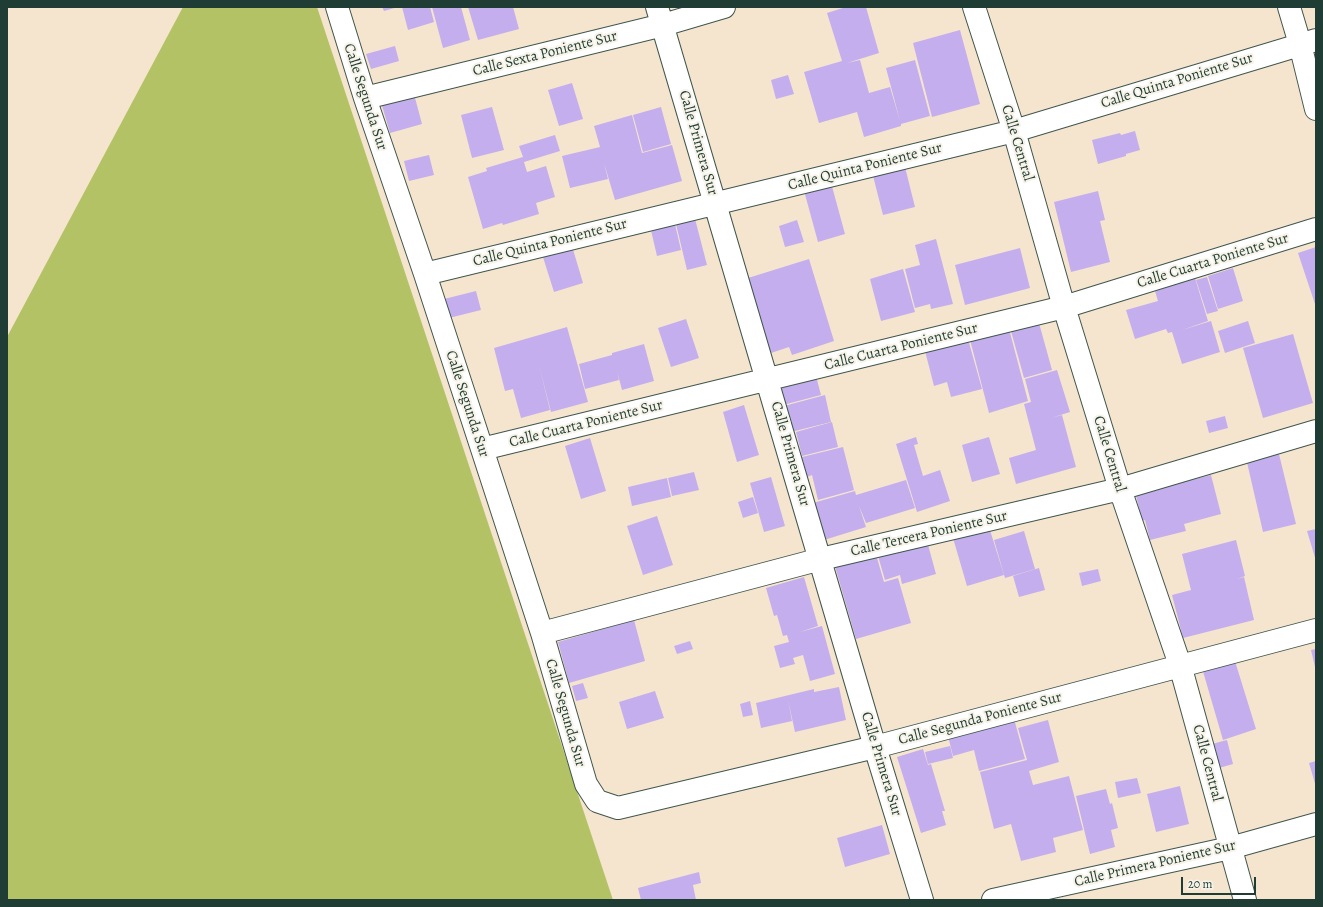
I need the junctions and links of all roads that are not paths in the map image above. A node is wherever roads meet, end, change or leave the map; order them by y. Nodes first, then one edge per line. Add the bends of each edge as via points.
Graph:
1 (337, 7) edge
2 (724, 7) edge
3 (974, 7) edge
4 (1289, 7) edge
5 (660, 16) edge
6 (1308, 42) edge
7 (365, 98) junction
8 (1316, 109) edge
9 (1014, 131) junction
10 (715, 203) junction
11 (1316, 229) edge
12 (425, 274) junction
13 (1064, 307) junction
14 (768, 379) junction
15 (1316, 431) edge
16 (482, 449) junction
17 (1120, 488) junction
18 (821, 560) junction
19 (1316, 630) edge
20 (542, 633) junction
21 (1180, 665) junction
22 (875, 747) junction
23 (597, 801) joint
24 (1316, 824) edge
25 (1230, 848) junction
26 (922, 900) edge
27 (993, 900) edge
28 (1245, 900) edge

1 - 7 street, Calle Segunda Sur
2 - 5 street, Calle Sexta Poniente Sur
3 - 9 street, Calle Central
4 - 6 street
5 - 7 street, Calle Sexta Poniente Sur
5 - 10 street, Calle Primera Sur
6 - 8 street
6 - 9 street, Calle Quinta Poniente Sur
7 - 12 street, Calle Segunda Sur
9 - 10 street, Calle Quinta Poniente Sur
9 - 13 street, Calle Central
10 - 12 street, Calle Quinta Poniente Sur
10 - 14 street, Calle Primera Sur
11 - 13 street, Calle Cuarta Poniente Sur
12 - 16 street, Calle Segunda Sur
13 - 14 street, Calle Cuarta Poniente Sur
13 - 17 street, Calle Central
14 - 16 street, Calle Cuarta Poniente Sur
14 - 18 street, Calle Primera Sur
15 - 17 street, Calle Tercera Poniente Sur
16 - 20 street, Calle Segunda Sur
17 - 18 street, Calle Tercera Poniente Sur
17 - 21 street, Calle Central
18 - 20 street, Calle Tercera Poniente Sur
18 - 22 street, Calle Primera Sur
19 - 21 street, Calle Segunda Poniente Sur
20 - 23 street, Calle Segunda Sur via 586,784
21 - 22 street, Calle Segunda Poniente Sur
21 - 25 street, Calle Central
22 - 23 street, Calle Segunda Poniente Sur via 618,808
22 - 26 street, Calle Primera Sur
24 - 25 street, Calle Primera Poniente Sur
25 - 27 street, Calle Primera Poniente Sur
25 - 28 street, Calle Central

